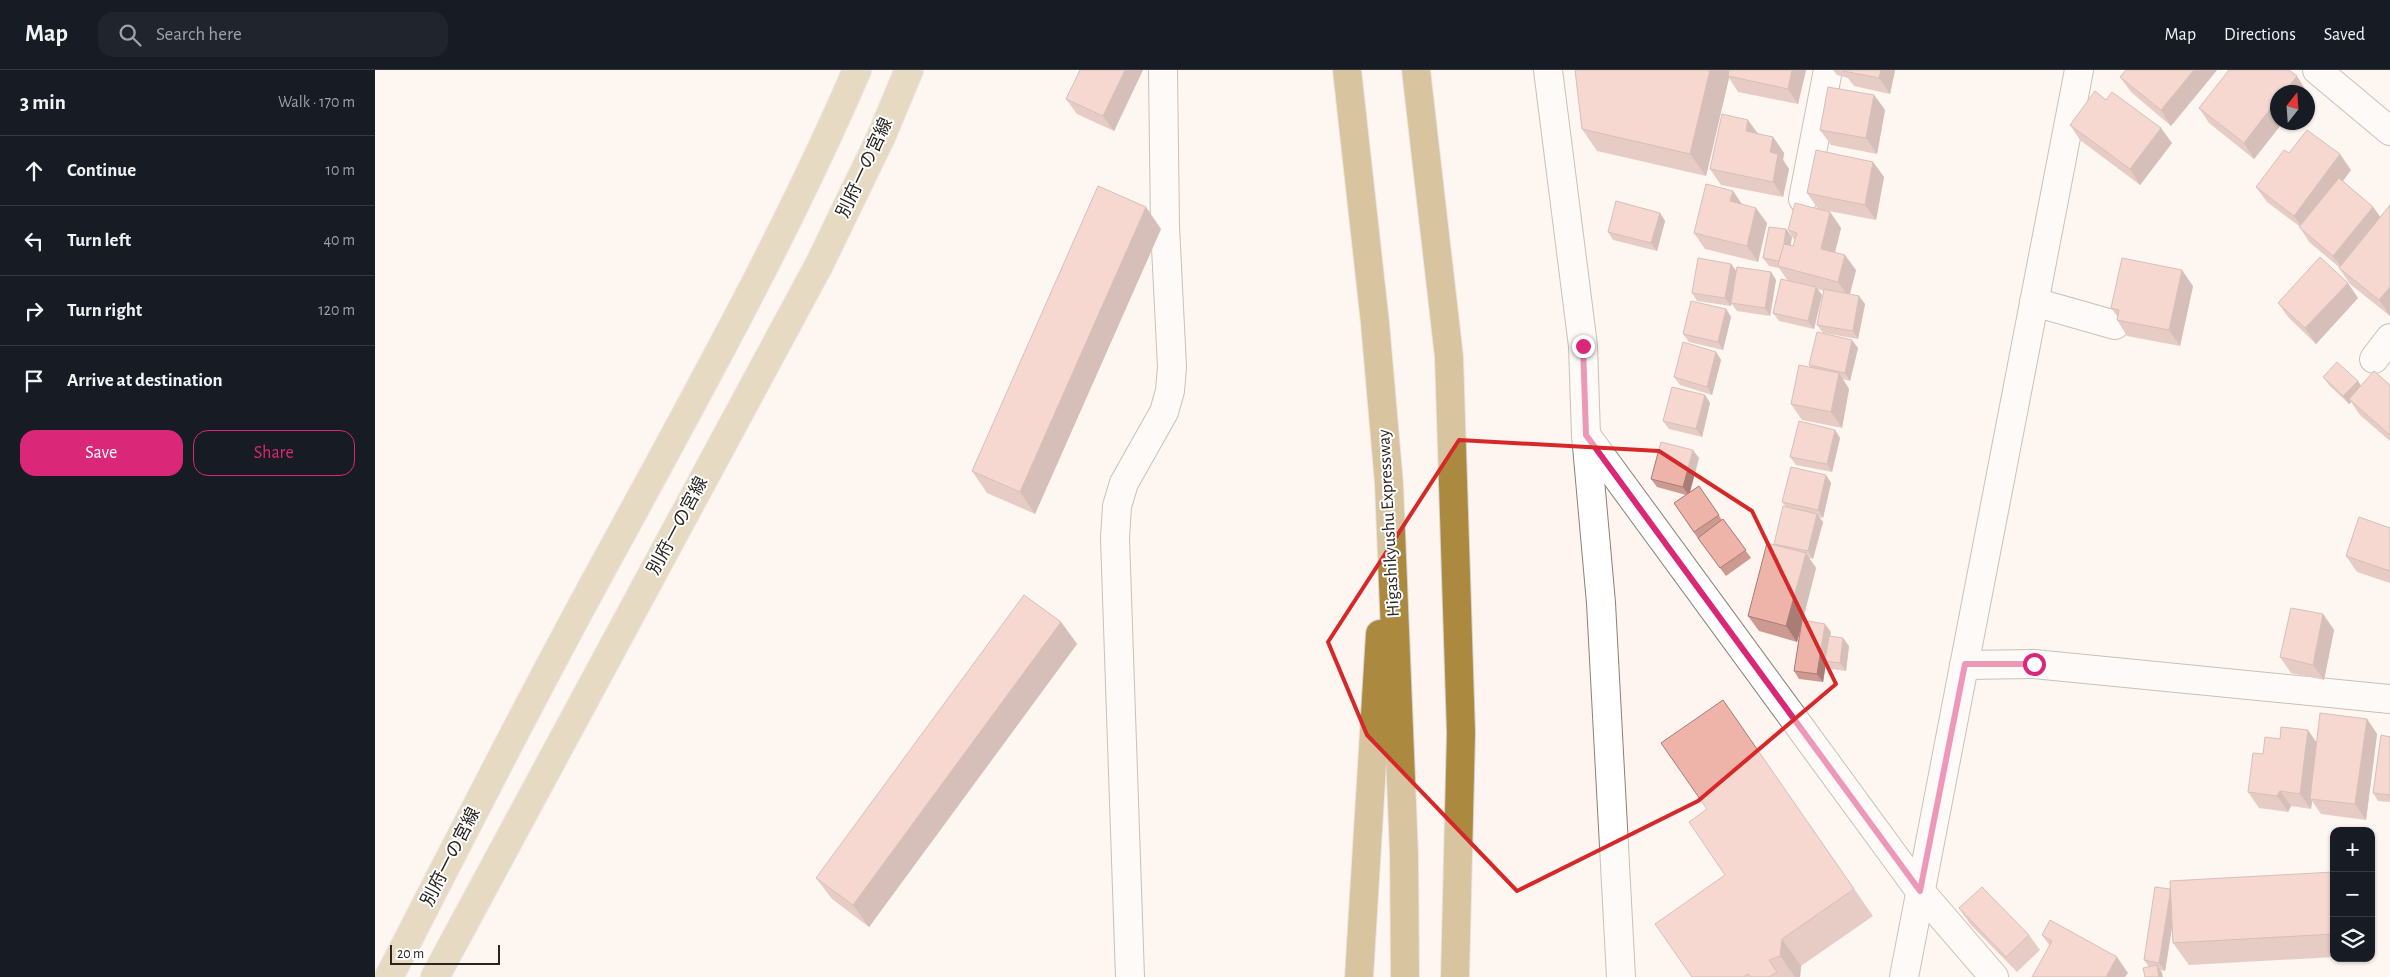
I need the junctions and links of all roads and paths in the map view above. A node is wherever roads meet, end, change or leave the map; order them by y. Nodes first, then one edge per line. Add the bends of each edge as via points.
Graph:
1 (857, 70) edge
2 (909, 70) edge
3 (1163, 70) edge
4 (1347, 70) edge
5 (1417, 70) edge
6 (1548, 70) edge
7 (1828, 70) edge
8 (2079, 70) edge
9 (2317, 70) edge
10 (2390, 131) edge
11 (1803, 199) dead end
12 (2034, 302) junction
13 (2115, 325) edge
14 (1586, 435) junction
15 (1389, 484) junction
16 (1965, 664) junction
17 (2390, 699) edge
18 (1461, 733) junction
19 (1920, 891) junction
20 (389, 977) edge
21 (435, 977) edge
22 (1130, 977) edge
23 (1359, 977) edge
24 (1405, 977) edge
25 (1455, 977) edge
26 (1470, 977) edge
27 (1621, 977) edge
28 (1904, 977) edge
29 (1994, 977) edge

1 - 20 main road, 別府一の宮線 via 758,280
2 - 21 main road, 別府一の宮線 via 881,137 819,265
3 - 22 street via 1171,383 1165,412 1124,483 1117,506 1116,530
4 - 15 highway, Higashikyushu Expressway
5 - 18 highway via 1449,357
6 - 14 street via 1583,346
7 - 11 street
8 - 12 street
9 - 10 street
12 - 13 street
12 - 16 street
14 - 19 street
14 - 27 street via 1601,603
15 - 23 highway
15 - 24 highway, Higashikyushu Expressway via 1405,854
16 - 17 street via 2034,664
16 - 19 street
18 - 25 highway
18 - 26 highway
19 - 28 street
19 - 29 street

